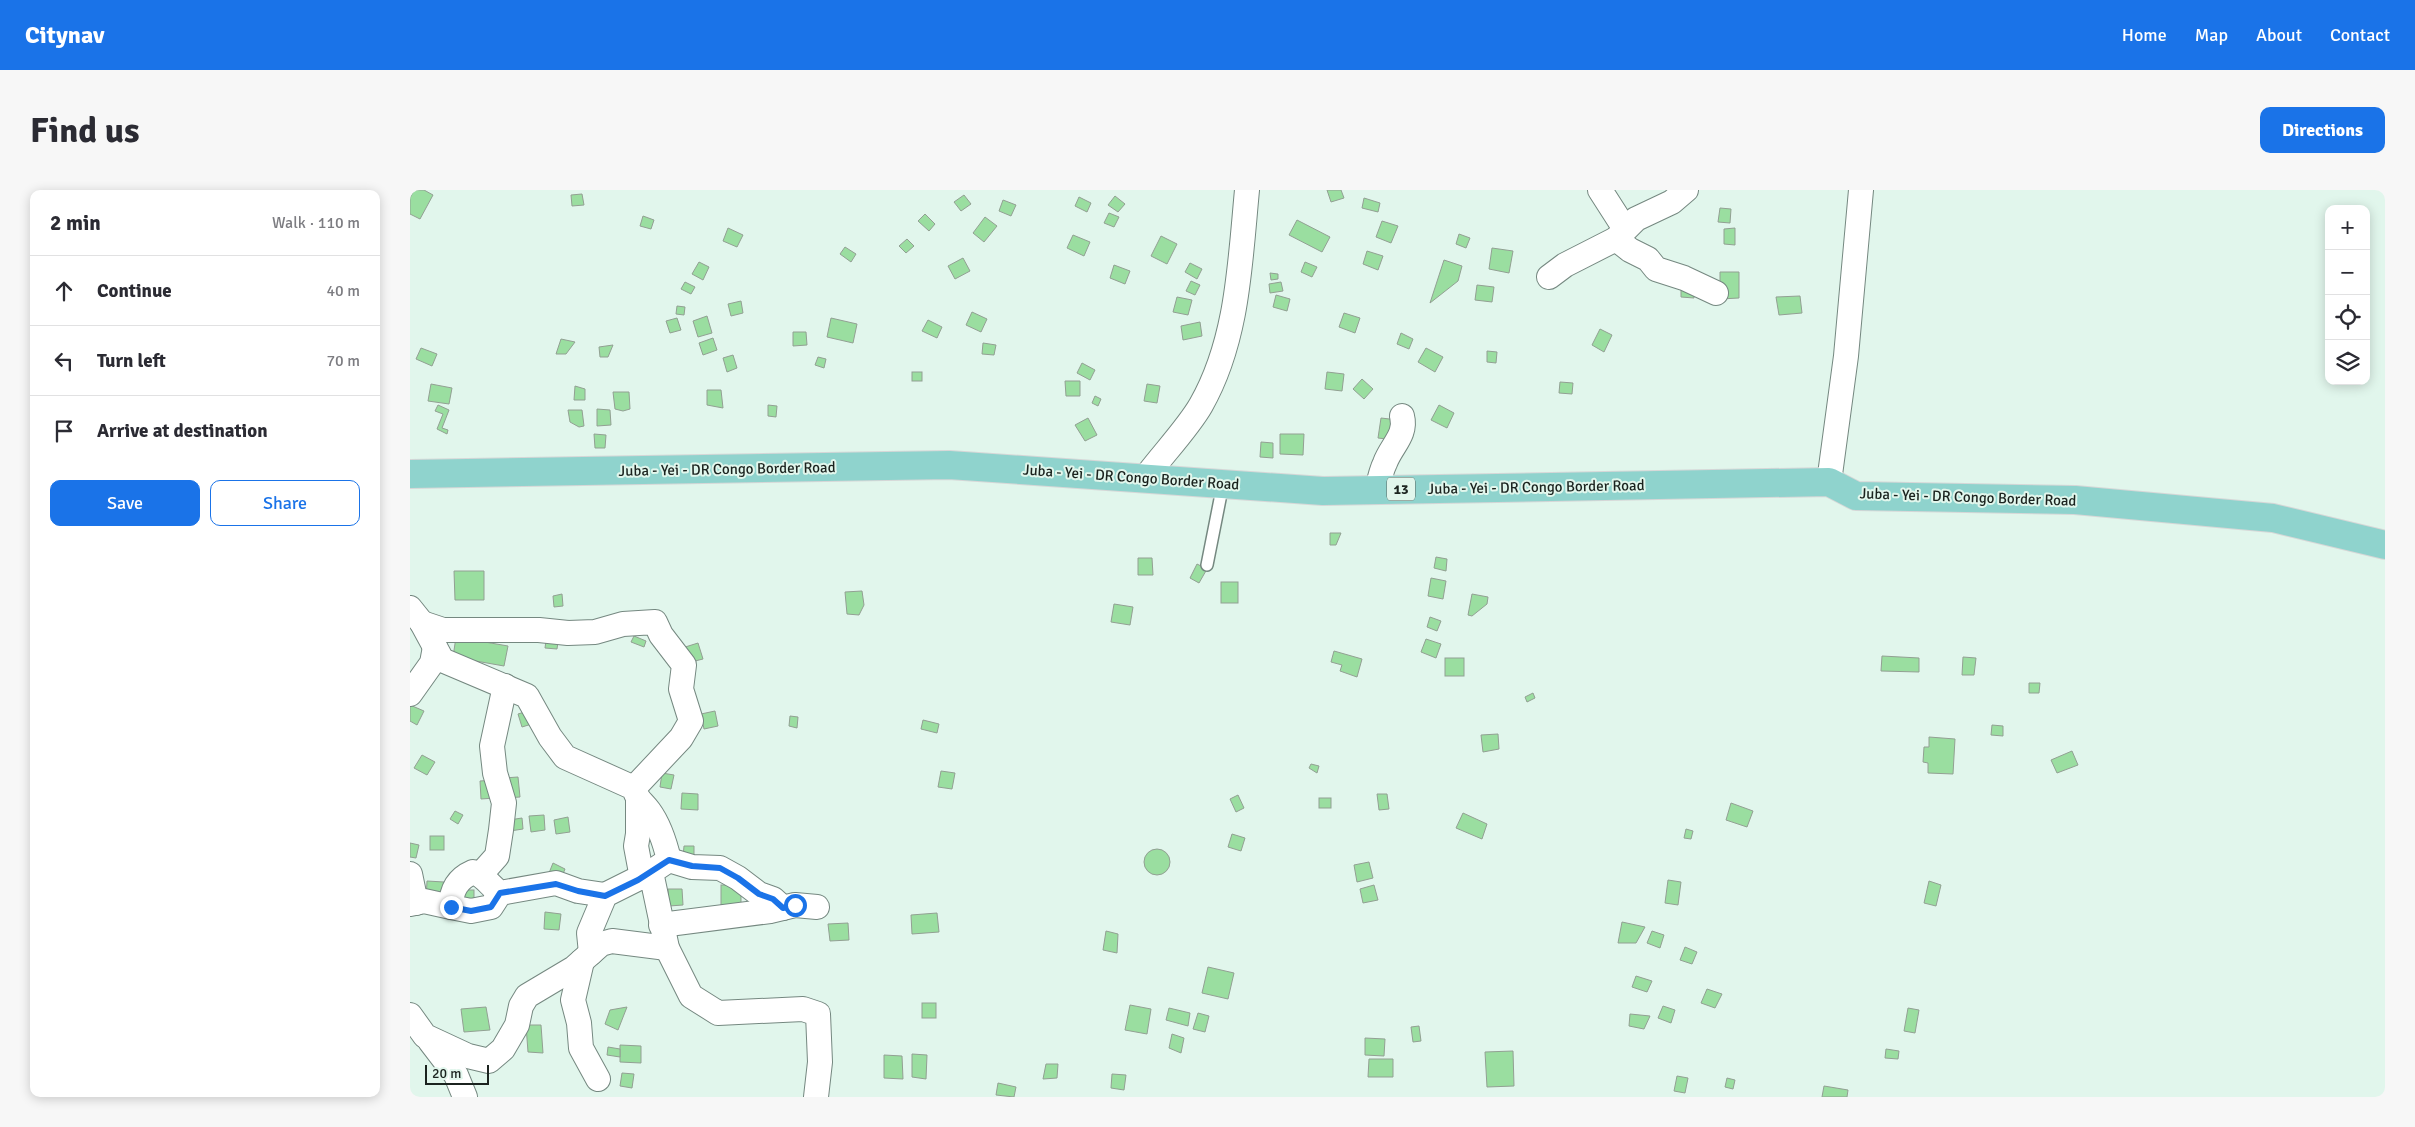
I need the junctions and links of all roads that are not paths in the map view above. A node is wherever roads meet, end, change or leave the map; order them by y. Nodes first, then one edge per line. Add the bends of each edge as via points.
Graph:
1 (1247, 190) edge
2 (1600, 190) edge
3 (1686, 190) edge
4 (1861, 190) edge
5 (1620, 234) junction
6 (1549, 277) dead end
7 (1716, 293) dead end
8 (1402, 416) dead end
9 (410, 474) edge
10 (1145, 478) junction
11 (1829, 482) junction
12 (1223, 484) junction
13 (1377, 490) junction
14 (2385, 545) edge
15 (1208, 565) dead end
16 (416, 616) edge
17 (435, 647) junction
18 (506, 686) junction
19 (410, 694) edge
20 (636, 795) junction
21 (654, 870) junction
22 (410, 874) edge
23 (481, 874) junction
24 (500, 893) junction
25 (605, 896) junction
26 (413, 904) edge
27 (451, 907) junction
28 (817, 907) dead end
29 (783, 908) junction
30 (661, 925) junction
31 (667, 948) junction
32 (586, 957) junction
33 (410, 1015) edge
34 (425, 1036) junction
35 (598, 1079) dead end
36 (465, 1097) edge
37 (816, 1097) edge

1 - 10 street via 1238,287 1225,355 1201,406
2 - 5 street
3 - 5 street via 1672,202 1636,219
4 - 11 street via 1846,356
5 - 6 street
5 - 7 street via 1630,250 1648,259 1656,269
8 - 13 street via 1401,436 1385,463
9 - 10 main road, Juba - Yei - DR Congo Border Road / 13 via 949,465
10 - 12 main road, Juba - Yei - DR Congo Border Road / 13
11 - 13 main road, Juba - Yei - DR Congo Border Road / 13
11 - 14 main road, Juba - Yei - DR Congo Border Road / 13 via 1856,496 2075,500 2273,518
12 - 13 main road, Juba - Yei - DR Congo Border Road / 13 via 1323,491
12 - 15 lane
16 - 17 street
16 - 20 street via 443,630 595,632 623,624 655,622 661,636 684,665 681,689 691,721
17 - 18 street via 442,660
17 - 19 street via 432,663
18 - 20 street via 527,696 550,737 565,756
18 - 23 street via 492,746 495,773 504,803 501,830 497,856
20 - 21 street via 636,846
20 - 21 street via 663,837
21 - 25 street
21 - 29 street via 692,866 720,868
21 - 30 street
22 - 26 street
23 - 24 street via 487,884
23 - 27 street via 473,872 464,876 451,895
24 - 25 street via 556,884
24 - 27 street via 491,907 471,911
25 - 32 street via 589,933
26 - 27 street via 424,901
28 - 29 street via 795,905
29 - 30 street
30 - 31 street
31 - 32 street via 612,940 601,944
31 - 37 street via 691,996 718,1013 803,1009 818,1014 820,1062
32 - 34 street via 527,996 517,1025 503,1049 489,1062
32 - 35 street via 573,1000 581,1048
33 - 34 street
34 - 36 street via 456,1075

